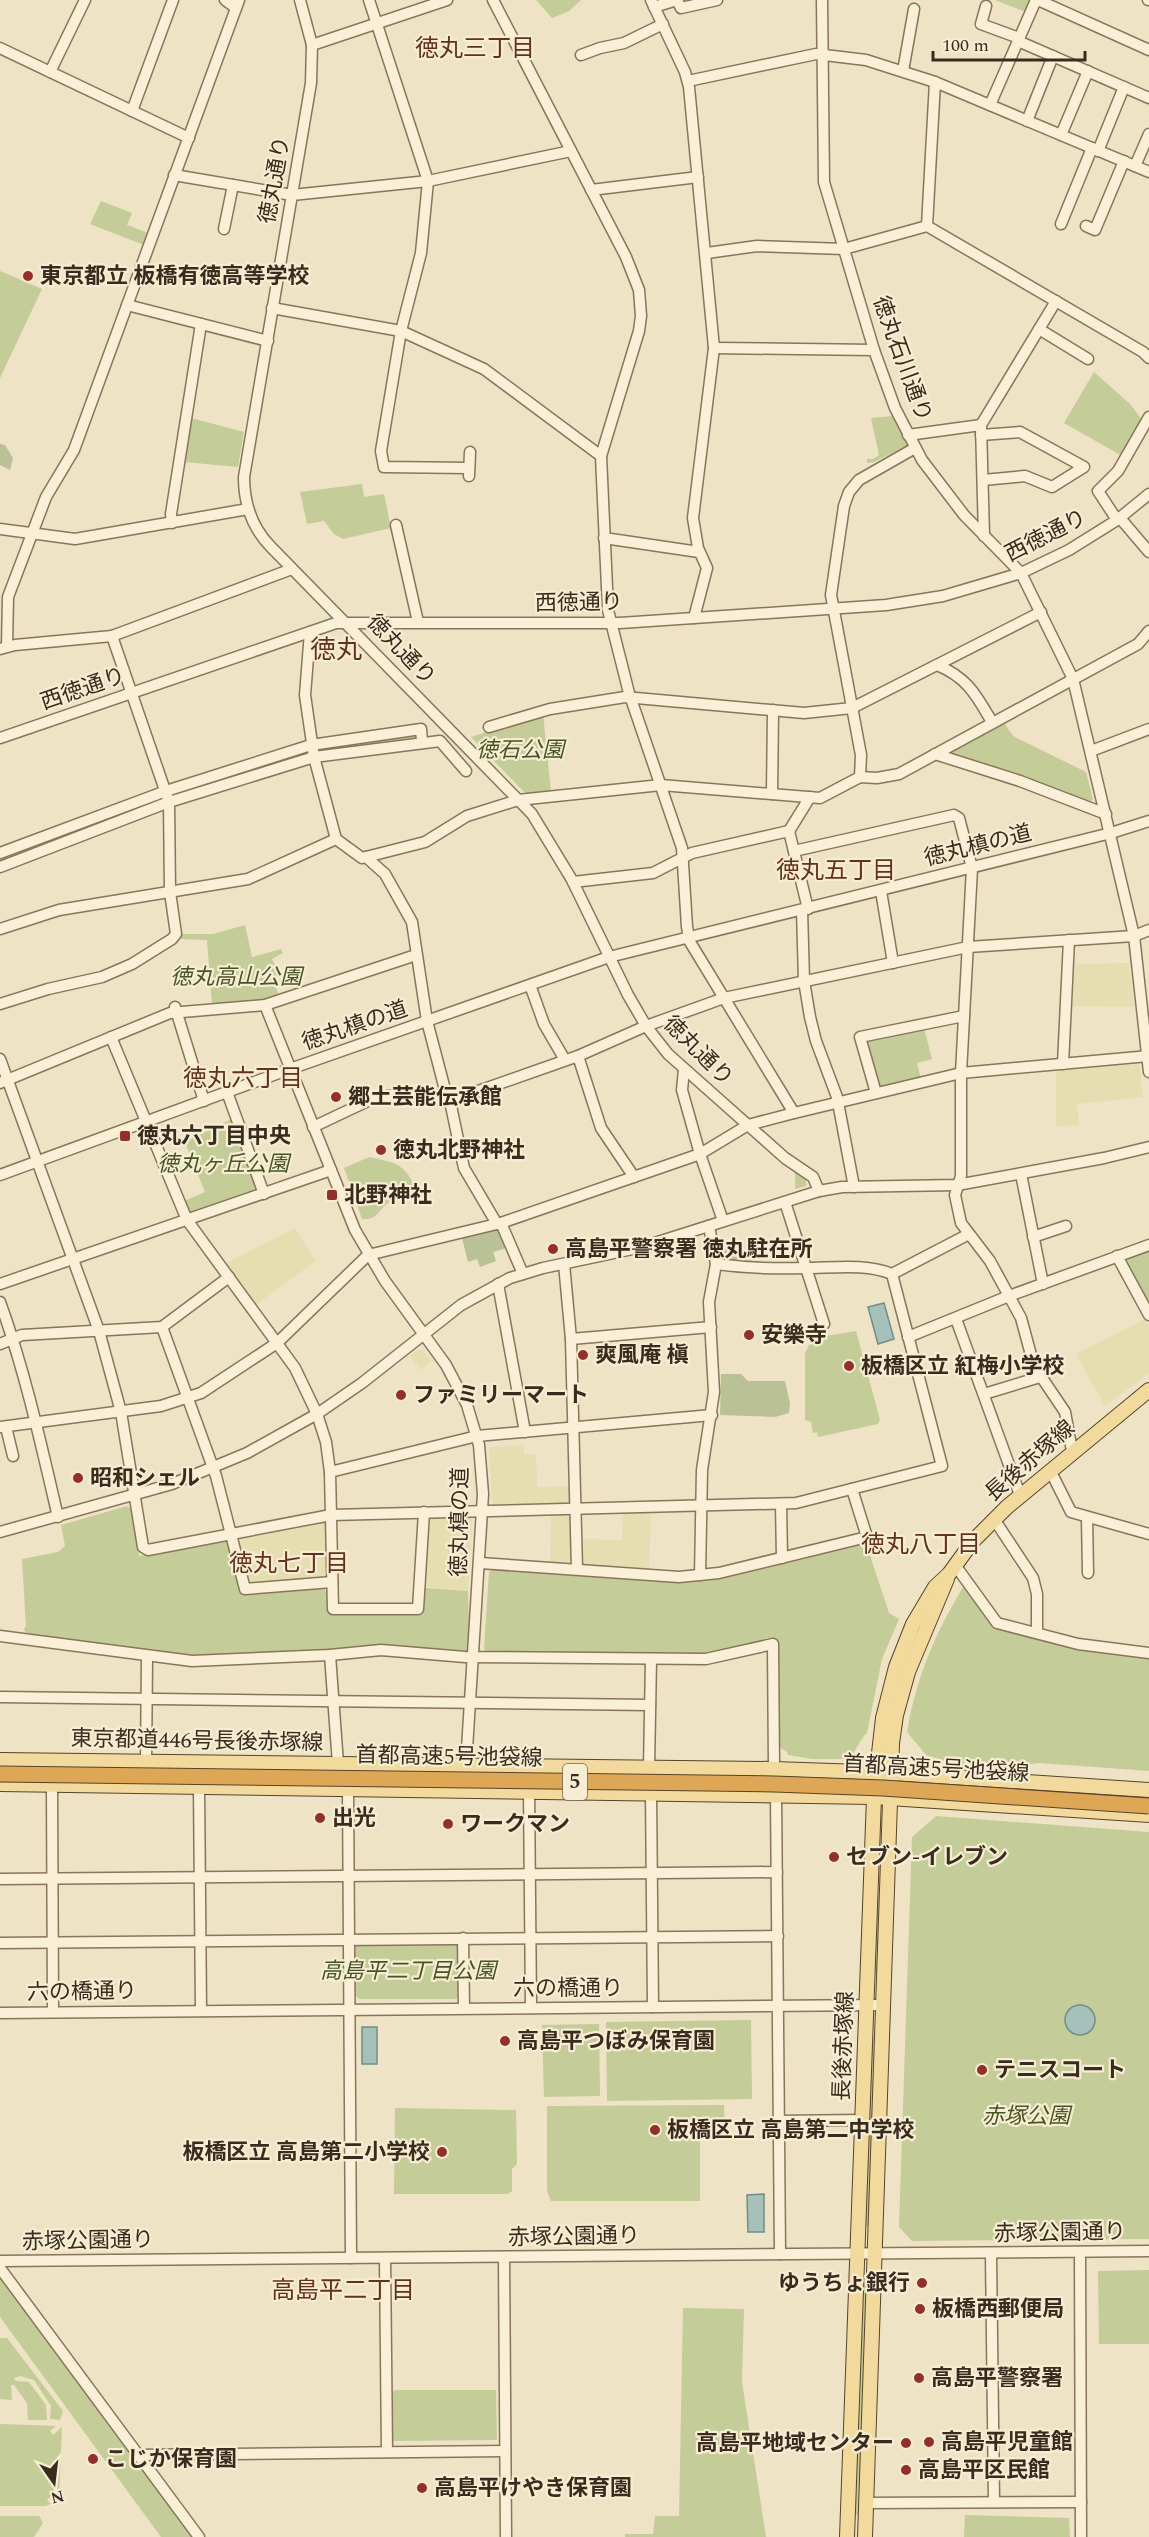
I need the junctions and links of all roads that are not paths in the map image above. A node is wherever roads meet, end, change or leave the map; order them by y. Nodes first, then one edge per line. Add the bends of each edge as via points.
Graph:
1 (85, 0) edge
2 (173, 0) edge
3 (225, 0) edge
4 (300, 0) edge
5 (369, 0) edge
6 (447, 0) edge
7 (494, 0) edge
8 (717, 0) edge
9 (822, 0) edge
10 (1037, 0) edge
11 (653, 3) edge
12 (238, 4) edge
13 (986, 6) dead end
14 (914, 9) dead end
15 (376, 23) junction
16 (663, 24) junction
17 (1019, 39) junction
18 (312, 45) junction
19 (0, 48) edge
20 (1149, 50) edge
21 (822, 53) junction
22 (581, 55) dead end
23 (1053, 56) junction
24 (903, 71) junction
25 (1088, 71) junction
26 (50, 72) junction
27 (688, 81) junction
28 (934, 82) junction
29 (1124, 87) junction
30 (1149, 98) edge
31 (990, 105) junction
32 (132, 111) junction
33 (1027, 121) junction
34 (1149, 134) edge
35 (1061, 135) junction
36 (189, 138) junction
37 (1095, 149) junction
38 (571, 151) junction
39 (1129, 164) junction
40 (1149, 172) edge
41 (174, 176) junction
42 (698, 177) junction
43 (428, 181) junction
44 (233, 185) junction
45 (591, 190) junction
46 (292, 195) junction
47 (1061, 224) dead end
48 (927, 226) junction
49 (1086, 226) dead end
50 (224, 229) dead end
51 (844, 249) junction
52 (707, 253) junction
53 (1056, 301) junction
54 (127, 305) junction
55 (272, 308) junction
56 (201, 324) junction
57 (1039, 329) junction
58 (401, 331) junction
59 (268, 341) junction
60 (714, 348) junction
61 (874, 350) junction
62 (1149, 358) edge
63 (1088, 359) dead end
64 (1149, 417) edge
65 (981, 430) junction
66 (908, 435) junction
67 (915, 448) junction
68 (470, 452) dead end
69 (601, 456) junction
70 (982, 480) junction
71 (1149, 494) edge
72 (248, 509) junction
73 (1118, 519) junction
74 (172, 523) junction
75 (396, 525) dead end
76 (0, 529) edge
77 (33, 533) junction
78 (984, 537) junction
79 (604, 538) junction
80 (699, 552) junction
81 (1149, 552) edge
82 (292, 568) junction
83 (1021, 573) junction
84 (832, 609) junction
85 (1041, 612) junction
86 (694, 618) junction
87 (346, 622) junction
88 (418, 622) junction
89 (610, 622) junction
90 (310, 632) junction
91 (1149, 632) edge
92 (112, 636) junction
93 (4, 648) edge
94 (937, 665) junction
95 (1073, 679) junction
96 (132, 693) junction
97 (631, 698) junction
98 (852, 708) junction
99 (773, 710) junction
100 (992, 722) junction
101 (489, 727) dead end
102 (1149, 729) edge
103 (0, 738) edge
104 (422, 741) junction
105 (311, 745) junction
106 (1092, 752) junction
107 (934, 754) junction
108 (314, 757) junction
109 (466, 771) dead end
110 (861, 777) junction
111 (661, 785) junction
112 (772, 794) junction
113 (168, 796) junction
114 (810, 797) junction
115 (519, 800) junction
116 (1106, 814) junction
117 (1149, 821) edge
118 (789, 831) junction
119 (1111, 833) junction
120 (336, 839) junction
121 (794, 851) junction
122 (0, 854) edge
123 (683, 856) junction
124 (366, 857) junction
125 (0, 867) edge
126 (972, 868) junction
127 (573, 882) junction
128 (880, 891) junction
129 (170, 892) junction
130 (805, 909) junction
131 (0, 929) edge
132 (1149, 930) edge
133 (1134, 936) junction
134 (689, 938) junction
135 (1070, 940) junction
136 (968, 947) junction
137 (416, 955) junction
138 (609, 957) junction
139 (893, 963) junction
140 (804, 981) junction
141 (530, 985) junction
142 (724, 998) junction
143 (0, 1004) edge
144 (266, 1005) junction
145 (175, 1009) junction
146 (964, 1016) junction
147 (427, 1021) junction
148 (646, 1026) junction
149 (111, 1037) junction
150 (578, 1056) junction
151 (1148, 1056) edge
152 (0, 1059) edge
153 (566, 1060) junction
154 (1063, 1064) junction
155 (290, 1069) junction
156 (684, 1069) junction
157 (1149, 1072) edge
158 (961, 1073) junction
159 (4, 1082) edge
160 (227, 1092) junction
161 (876, 1093) junction
162 (204, 1101) junction
163 (449, 1101) junction
164 (838, 1102) junction
165 (794, 1113) junction
166 (147, 1122) junction
167 (748, 1125) junction
168 (313, 1127) junction
169 (1149, 1147) edge
170 (700, 1154) junction
171 (38, 1161) junction
172 (331, 1170) junction
173 (1021, 1174) junction
174 (0, 1175) edge
175 (633, 1177) junction
176 (957, 1185) junction
177 (854, 1187) junction
178 (819, 1191) junction
179 (264, 1194) junction
180 (784, 1202) junction
181 (187, 1220) junction
182 (723, 1221) junction
183 (499, 1224) junction
184 (710, 1226) junction
185 (1066, 1226) dead end
186 (969, 1234) junction
187 (1033, 1237) junction
188 (1149, 1245) edge
189 (368, 1255) junction
190 (1117, 1256) junction
191 (73, 1259) junction
192 (564, 1264) junction
193 (716, 1264) junction
194 (807, 1268) junction
195 (523, 1274) junction
196 (892, 1274) junction
197 (229, 1278) junction
198 (0, 1284) edge
199 (498, 1284) junction
200 (1043, 1284) junction
201 (1009, 1296) junction
202 (0, 1302) edge
203 (1149, 1314) edge
204 (956, 1319) junction
205 (824, 1324) dead end
206 (162, 1327) junction
207 (711, 1328) junction
208 (99, 1331) junction
209 (423, 1335) junction
210 (13, 1337) junction
211 (908, 1337) junction
212 (572, 1339) junction
213 (278, 1343) junction
214 (0, 1344) edge
215 (1040, 1377) junction
216 (1149, 1390) edge
217 (984, 1394) junction
218 (187, 1399) junction
219 (122, 1412) junction
220 (317, 1414) junction
221 (712, 1415) junction
222 (36, 1422) junction
223 (3, 1427) edge
224 (574, 1428) junction
225 (525, 1432) junction
226 (477, 1436) junction
227 (1072, 1451) junction
228 (13, 1456) dead end
229 (214, 1468) junction
230 (1050, 1470) junction
231 (330, 1472) junction
232 (852, 1490) junction
233 (1020, 1495) junction
234 (135, 1496) junction
235 (781, 1504) junction
236 (702, 1505) junction
237 (575, 1509) junction
238 (483, 1511) junction
239 (424, 1512) junction
240 (331, 1515) junction
241 (58, 1517) junction
242 (1087, 1517) junction
243 (994, 1519) junction
244 (0, 1532) edge
245 (230, 1534) junction
246 (1149, 1534) edge
247 (782, 1558) junction
248 (480, 1563) junction
249 (577, 1569) junction
250 (952, 1569) junction
251 (1088, 1573) dead end
252 (700, 1575) junction
253 (332, 1582) junction
254 (1037, 1633) junction
255 (0, 1636) edge
256 (1149, 1653) edge
257 (330, 1655) junction
258 (147, 1657) junction
259 (473, 1657) junction
260 (651, 1659) junction
261 (0, 1697) edge
262 (146, 1699) junction
263 (333, 1701) junction
264 (470, 1702) junction
265 (650, 1705) junction
266 (0, 1760) edge
267 (146, 1762) junction
268 (338, 1764) junction
269 (466, 1765) junction
270 (0, 1767) edge
271 (649, 1768) junction
272 (774, 1769) junction
273 (876, 1773) junction
274 (891, 1773) junction
275 (0, 1774) edge
276 (0, 1784) edge
277 (52, 1784) junction
278 (199, 1786) junction
279 (348, 1788) junction
280 (529, 1790) junction
281 (1149, 1791) edge
282 (651, 1792) junction
283 (776, 1794) junction
284 (874, 1797) junction
285 (891, 1797) junction
286 (1149, 1798) edge
287 (1149, 1806) edge
288 (1149, 1815) edge
289 (777, 1872) junction
290 (652, 1873) junction
291 (530, 1874) junction
292 (348, 1876) junction
293 (200, 1877) junction
294 (52, 1878) junction
295 (0, 1879) edge
296 (778, 1936) junction
297 (653, 1937) junction
298 (463, 1938) junction
299 (530, 1938) junction
300 (349, 1940) junction
301 (200, 1941) junction
302 (53, 1942) junction
303 (0, 1943) edge
304 (866, 2005) junction
305 (884, 2005) junction
306 (778, 2006) junction
307 (653, 2007) junction
308 (464, 2008) junction
309 (531, 2008) junction
310 (350, 2009) junction
311 (201, 2011) junction
312 (53, 2012) junction
313 (0, 2013) edge
314 (862, 2120) junction
315 (779, 2121) junction
316 (1149, 2251) edge
317 (1080, 2252) junction
318 (991, 2253) junction
319 (780, 2254) junction
320 (858, 2254) junction
321 (875, 2254) junction
322 (504, 2257) junction
323 (351, 2258) junction
324 (385, 2258) junction
325 (0, 2261) edge
326 (0, 2268) edge
327 (506, 2451) junction
328 (387, 2452) junction
329 (138, 2455) junction
330 (994, 2502) junction
331 (1081, 2502) junction
332 (866, 2503) junction
333 (199, 2537) edge
334 (506, 2537) edge
335 (848, 2537) edge
336 (865, 2537) edge
337 (1081, 2537) edge

1 - 26 street
2 - 32 street
3 - 12 street
4 - 18 street, 徳丸通り
5 - 15 street
6 - 15 street
7 - 38 street
8 - 11 street via 681,8 676,0
9 - 21 street, 徳丸石川通り
10 - 17 street
10 - 20 street
11 - 16 street
12 - 36 street
13 - 17 street via 981,24
14 - 24 street
15 - 18 street
15 - 43 street
16 - 22 street via 624,43
16 - 27 street
17 - 23 street
17 - 31 street
18 - 46 street, 徳丸通り via 311,83
19 - 26 street
21 - 24 street
21 - 27 street
21 - 51 street, 徳丸石川通り via 824,182
23 - 25 street
23 - 33 street
24 - 28 street
25 - 29 street
25 - 35 street
26 - 32 street
27 - 42 street
28 - 31 street
28 - 48 street
29 - 30 street
29 - 37 street
31 - 33 street
32 - 36 street
33 - 35 street
34 - 39 street
35 - 37 street
36 - 41 street
37 - 39 street
37 - 47 street
38 - 43 street
38 - 45 street
39 - 40 street
39 - 49 street via 1095,230
41 - 44 street
41 - 54 street
42 - 45 street
42 - 52 street
43 - 46 street
43 - 58 street via 421,253
44 - 46 street
44 - 50 street
45 - 69 street via 635,277 641,303 639,331
46 - 55 street, 徳丸通り
48 - 51 street
48 - 53 street
51 - 52 street via 757,246
51 - 61 street, 徳丸石川通り
52 - 60 street
53 - 57 street
53 - 62 street
54 - 56 street
54 - 77 street via 74,450 46,497
55 - 58 street
55 - 59 street, 徳丸通り
56 - 59 street
56 - 74 street
57 - 63 street
57 - 65 street
58 - 68 street via 381,451 385,469 469,472
58 - 69 street via 484,369
59 - 72 street, 徳丸通り via 244,477
60 - 61 street
60 - 80 street via 693,518
61 - 66 street, 徳丸石川通り
64 - 73 street via 1119,471 1095,489
65 - 66 street
65 - 70 street
65 - 70 street via 1020,432 1084,466 1081,472 1052,487 1024,476
66 - 67 street, 徳丸石川通り
67 - 78 street, 徳丸石川通り via 950,500
67 - 84 street via 867,474 849,492 831,595
69 - 79 street
70 - 78 street
71 - 73 street, 西徳通り
72 - 74 street
72 - 82 street, 徳丸通り via 267,543
73 - 81 street
73 - 83 street, 西徳通り via 1069,550
74 - 77 street via 75,539
75 - 88 street
76 - 77 street
77 - 93 street via 8,597
78 - 83 street, 徳丸石川通り
79 - 80 street
79 - 89 street
80 - 86 street via 707,568
82 - 87 street, 徳丸通り
82 - 92 street
83 - 84 street, 西徳通り via 919,601
83 - 85 street, 徳丸石川通り
84 - 86 street, 西徳通り
84 - 98 street
85 - 94 street
85 - 95 street, 徳丸石川通り
86 - 89 street, 西徳通り
87 - 88 street, 西徳通り
87 - 90 street, 西徳通り
87 - 115 street, 徳丸通り
88 - 89 street, 西徳通り
89 - 97 street
90 - 96 street, 西徳通り
90 - 105 street via 305,695
91 - 95 street via 1138,644
92 - 93 street
92 - 96 street
94 - 98 street
94 - 100 street via 966,682
95 - 100 street
95 - 106 street, 徳丸石川通り
96 - 103 street, 西徳通り
96 - 113 street
97 - 99 street
97 - 101 street via 550,709
97 - 111 street
98 - 99 street via 804,713
98 - 110 street
99 - 112 street
100 - 107 street
102 - 106 street
104 - 105 street via 421,729
104 - 108 street
104 - 109 street via 440,741
105 - 108 street
105 - 113 street
106 - 116 street, 徳丸石川通り
107 - 110 street via 892,776
107 - 116 street
108 - 113 street
108 - 120 street
110 - 114 street via 820,798
111 - 112 street
111 - 115 street
111 - 123 street
112 - 114 street
113 - 122 street
113 - 125 street
113 - 129 street
114 - 118 street
115 - 124 street via 467,816 425,842
115 - 127 street, 徳丸通り via 540,825
116 - 119 street, 徳丸石川通り
117 - 119 street, 徳丸槙の道
118 - 121 street
118 - 123 street
119 - 126 street, 徳丸槙の道
119 - 133 street, 徳丸石川通り
120 - 124 street via 355,854
120 - 129 street via 248,879
121 - 126 street via 954,815 959,818
121 - 130 street
123 - 127 street via 653,873
123 - 134 street
124 - 137 street via 385,874 412,922
126 - 128 street, 徳丸槙の道
126 - 136 street
127 - 138 street, 徳丸通り
128 - 130 street, 徳丸槙の道
128 - 139 street
129 - 131 street via 59,910
129 - 143 street via 176,934 146,958 102,977
130 - 134 street, 徳丸槙の道
130 - 140 street
132 - 133 street
133 - 135 street
133 - 151 street, 徳丸石川通り
134 - 138 street, 徳丸槙の道
134 - 142 street
135 - 136 street
135 - 154 street
136 - 139 street
136 - 146 street
137 - 144 street
137 - 147 street
138 - 141 street, 徳丸槙の道
138 - 148 street, 徳丸通り
139 - 140 street
140 - 142 street
140 - 164 street via 816,1041
141 - 147 street, 徳丸槙の道
141 - 153 street via 544,1024
142 - 148 street
142 - 165 street
144 - 145 street
144 - 155 street
145 - 149 street
145 - 162 street
146 - 158 street
146 - 161 street via 860,1037
147 - 155 street, 徳丸槙の道
147 - 163 street
148 - 150 street
148 - 156 street, 徳丸通り
149 - 159 street
149 - 166 street
150 - 153 street
150 - 175 street via 601,1128
151 - 154 street
151 - 157 street, 徳丸石川通り
152 - 159 street
153 - 163 street
154 - 158 street
155 - 160 street
155 - 168 street, 徳丸槙の道
156 - 167 street, 徳丸通り
156 - 170 street via 682,1090
158 - 161 street
158 - 176 street via 961,1176
159 - 171 street
160 - 162 street
160 - 179 street
161 - 164 street
162 - 166 street
163 - 168 street via 387,1096
163 - 183 street via 464,1168
164 - 165 street
164 - 177 street
165 - 167 street
166 - 171 street
166 - 181 street
167 - 170 street
167 - 178 street, 徳丸通り via 813,1177
168 - 172 street, 徳丸槙の道
169 - 173 street
170 - 175 street
170 - 182 street
171 - 174 street
171 - 191 street
172 - 179 street
172 - 189 street, 徳丸槙の道
173 - 176 street
173 - 187 street
175 - 183 street
176 - 177 street
176 - 186 street via 955,1195 961,1223
177 - 178 street
178 - 180 street
179 - 181 street
180 - 182 street
180 - 194 street
181 - 191 street
181 - 197 street
182 - 184 street
183 - 189 street
183 - 195 street
184 - 192 street via 642,1247
184 - 193 street
185 - 187 street
186 - 196 street
186 - 201 street via 990,1261
187 - 200 street
188 - 190 street
189 - 209 street, 徳丸槙の道
189 - 213 street
190 - 200 street
190 - 203 street
191 - 198 street
191 - 208 street
192 - 195 street
192 - 212 street
193 - 194 street via 752,1269
193 - 207 street via 709,1302
194 - 196 street via 862,1268
194 - 205 street
195 - 199 street
196 - 211 street
197 - 206 street
197 - 213 street
199 - 209 street via 461,1305
199 - 225 street
200 - 201 street
201 - 204 street
201 - 215 street via 1021,1318
202 - 210 street
204 - 211 street
204 - 217 street
206 - 208 street
206 - 218 street
207 - 212 street
207 - 221 street
208 - 210 street
208 - 219 street
209 - 220 street
209 - 226 street, 徳丸槙の道 via 456,1382
210 - 214 street
210 - 222 street
211 - 232 street via 942,1466
212 - 224 street
213 - 218 street via 214,1386
213 - 220 street via 300,1376
215 - 217 street
215 - 227 street via 1065,1412
216 - 227 main road, 長後赤塚線
217 - 233 street
218 - 219 street
218 - 229 street
219 - 222 street
219 - 234 street
220 - 229 street
220 - 231 street
221 - 224 street
221 - 236 street via 702,1470
222 - 223 street
222 - 241 street
223 - 228 street
224 - 225 street
224 - 237 street
225 - 226 street
226 - 231 street
226 - 238 street, 徳丸槙の道
227 - 230 main road, 長後赤塚線
229 - 234 street
229 - 245 street
230 - 233 main road, 長後赤塚線
230 - 242 street via 1071,1512
231 - 240 street
232 - 235 street
232 - 247 street via 867,1537
233 - 243 main road, 長後赤塚線
234 - 241 street
234 - 245 street via 143,1547 148,1550
235 - 236 street
235 - 247 street
236 - 237 street
236 - 252 street
237 - 238 street
237 - 249 street
238 - 239 street
238 - 248 street, 徳丸槙の道
239 - 240 street
239 - 253 street via 418,1609 333,1609
240 - 245 street
240 - 253 street
241 - 244 street
242 - 246 street
242 - 251 street
243 - 250 main road, 長後赤塚線
243 - 254 street via 1033,1578
245 - 253 street via 244,1589
247 - 252 street
248 - 249 street
248 - 259 street, 徳丸槙の道
249 - 252 street
250 - 254 street via 997,1623
250 - 273 main road, 長後赤塚線 via 935,1587 913,1624 896,1667 883,1718
250 - 274 main road, 長後赤塚線 via 901,1694
254 - 256 street via 1078,1644
255 - 258 street
257 - 258 street via 217,1661
257 - 259 street via 381,1650
257 - 263 street
258 - 262 street
259 - 260 street
259 - 264 street, 徳丸槙の道
260 - 265 street
260 - 272 street via 706,1659 773,1644
261 - 262 street
262 - 263 street
262 - 267 street
263 - 264 street
263 - 268 street
264 - 265 street
264 - 269 street, 徳丸槙の道
265 - 271 street
266 - 267 main road, 東京都道446号長後赤塚線
267 - 268 main road, 東京都道446号長後赤塚線
268 - 269 main road, 東京都道446号長後赤塚線
269 - 271 main road, 東京都道446号長後赤塚線
270 - 286 highway, 首都高速5号池袋線 / 5 via 772,1777 883,1780
271 - 272 main road, 東京都道446号長後赤塚線
272 - 273 main road, 東京都道446号長後赤塚線
273 - 274 main road, 東京都道446号長後赤塚線
273 - 284 main road, 長後赤塚線
274 - 281 main road, 東京都道446号長後赤塚線
274 - 285 main road, 長後赤塚線
275 - 287 highway, 首都高速5号池袋線 / 5, bridge via 774,1784
276 - 277 main road, 東京都道446号長後赤塚線
277 - 278 main road, 東京都道446号長後赤塚線
277 - 294 street
278 - 279 main road, 東京都道446号長後赤塚線
278 - 293 street
279 - 280 main road, 東京都道446号長後赤塚線
279 - 292 street
280 - 282 main road, 東京都道446号長後赤塚線
280 - 291 street
282 - 283 main road, 東京都道446号長後赤塚線
282 - 290 street
283 - 284 main road, 東京都道446号長後赤塚線
283 - 289 street
284 - 285 main road, 東京都道446号長後赤塚線
284 - 304 main road, 長後赤塚線
285 - 288 main road, 東京都道446号長後赤塚線
285 - 305 main road, 長後赤塚線
289 - 290 street
289 - 296 street
290 - 291 street
290 - 297 street
291 - 292 street
291 - 299 street
292 - 293 street
292 - 300 street
293 - 294 street
293 - 301 street
294 - 295 street
294 - 302 street
296 - 297 street
296 - 306 street
297 - 299 street
297 - 307 street
298 - 299 street
298 - 300 street
298 - 308 street
299 - 309 street
300 - 301 street
300 - 310 street
301 - 302 street
301 - 311 street
302 - 303 street
302 - 312 street
304 - 305 street, 六の橋通り
304 - 306 street, 六の橋通り
304 - 314 main road, 長後赤塚線
305 - 321 main road, 長後赤塚線
306 - 307 street, 六の橋通り
306 - 315 street
307 - 309 street, 六の橋通り
308 - 309 street, 六の橋通り
308 - 310 street, 六の橋通り
310 - 311 street, 六の橋通り
310 - 323 street
311 - 312 street, 六の橋通り
312 - 313 street, 六の橋通り
314 - 315 street
314 - 320 main road, 長後赤塚線
315 - 319 street
316 - 317 street, 赤塚公園通り
317 - 318 street, 赤塚公園通り
317 - 331 street
318 - 321 street, 赤塚公園通り
318 - 330 street
319 - 320 street, 赤塚公園通り
319 - 322 street, 赤塚公園通り
320 - 321 street, 赤塚公園通り
320 - 335 main road, 長後赤塚線
321 - 332 main road, 長後赤塚線
322 - 324 street, 赤塚公園通り
322 - 327 street
323 - 324 street, 赤塚公園通り
323 - 325 street, 赤塚公園通り
324 - 328 street
326 - 329 street
327 - 328 street
327 - 334 street
328 - 329 street
329 - 333 street
330 - 331 street
330 - 332 street
331 - 337 street
332 - 336 main road, 長後赤塚線

